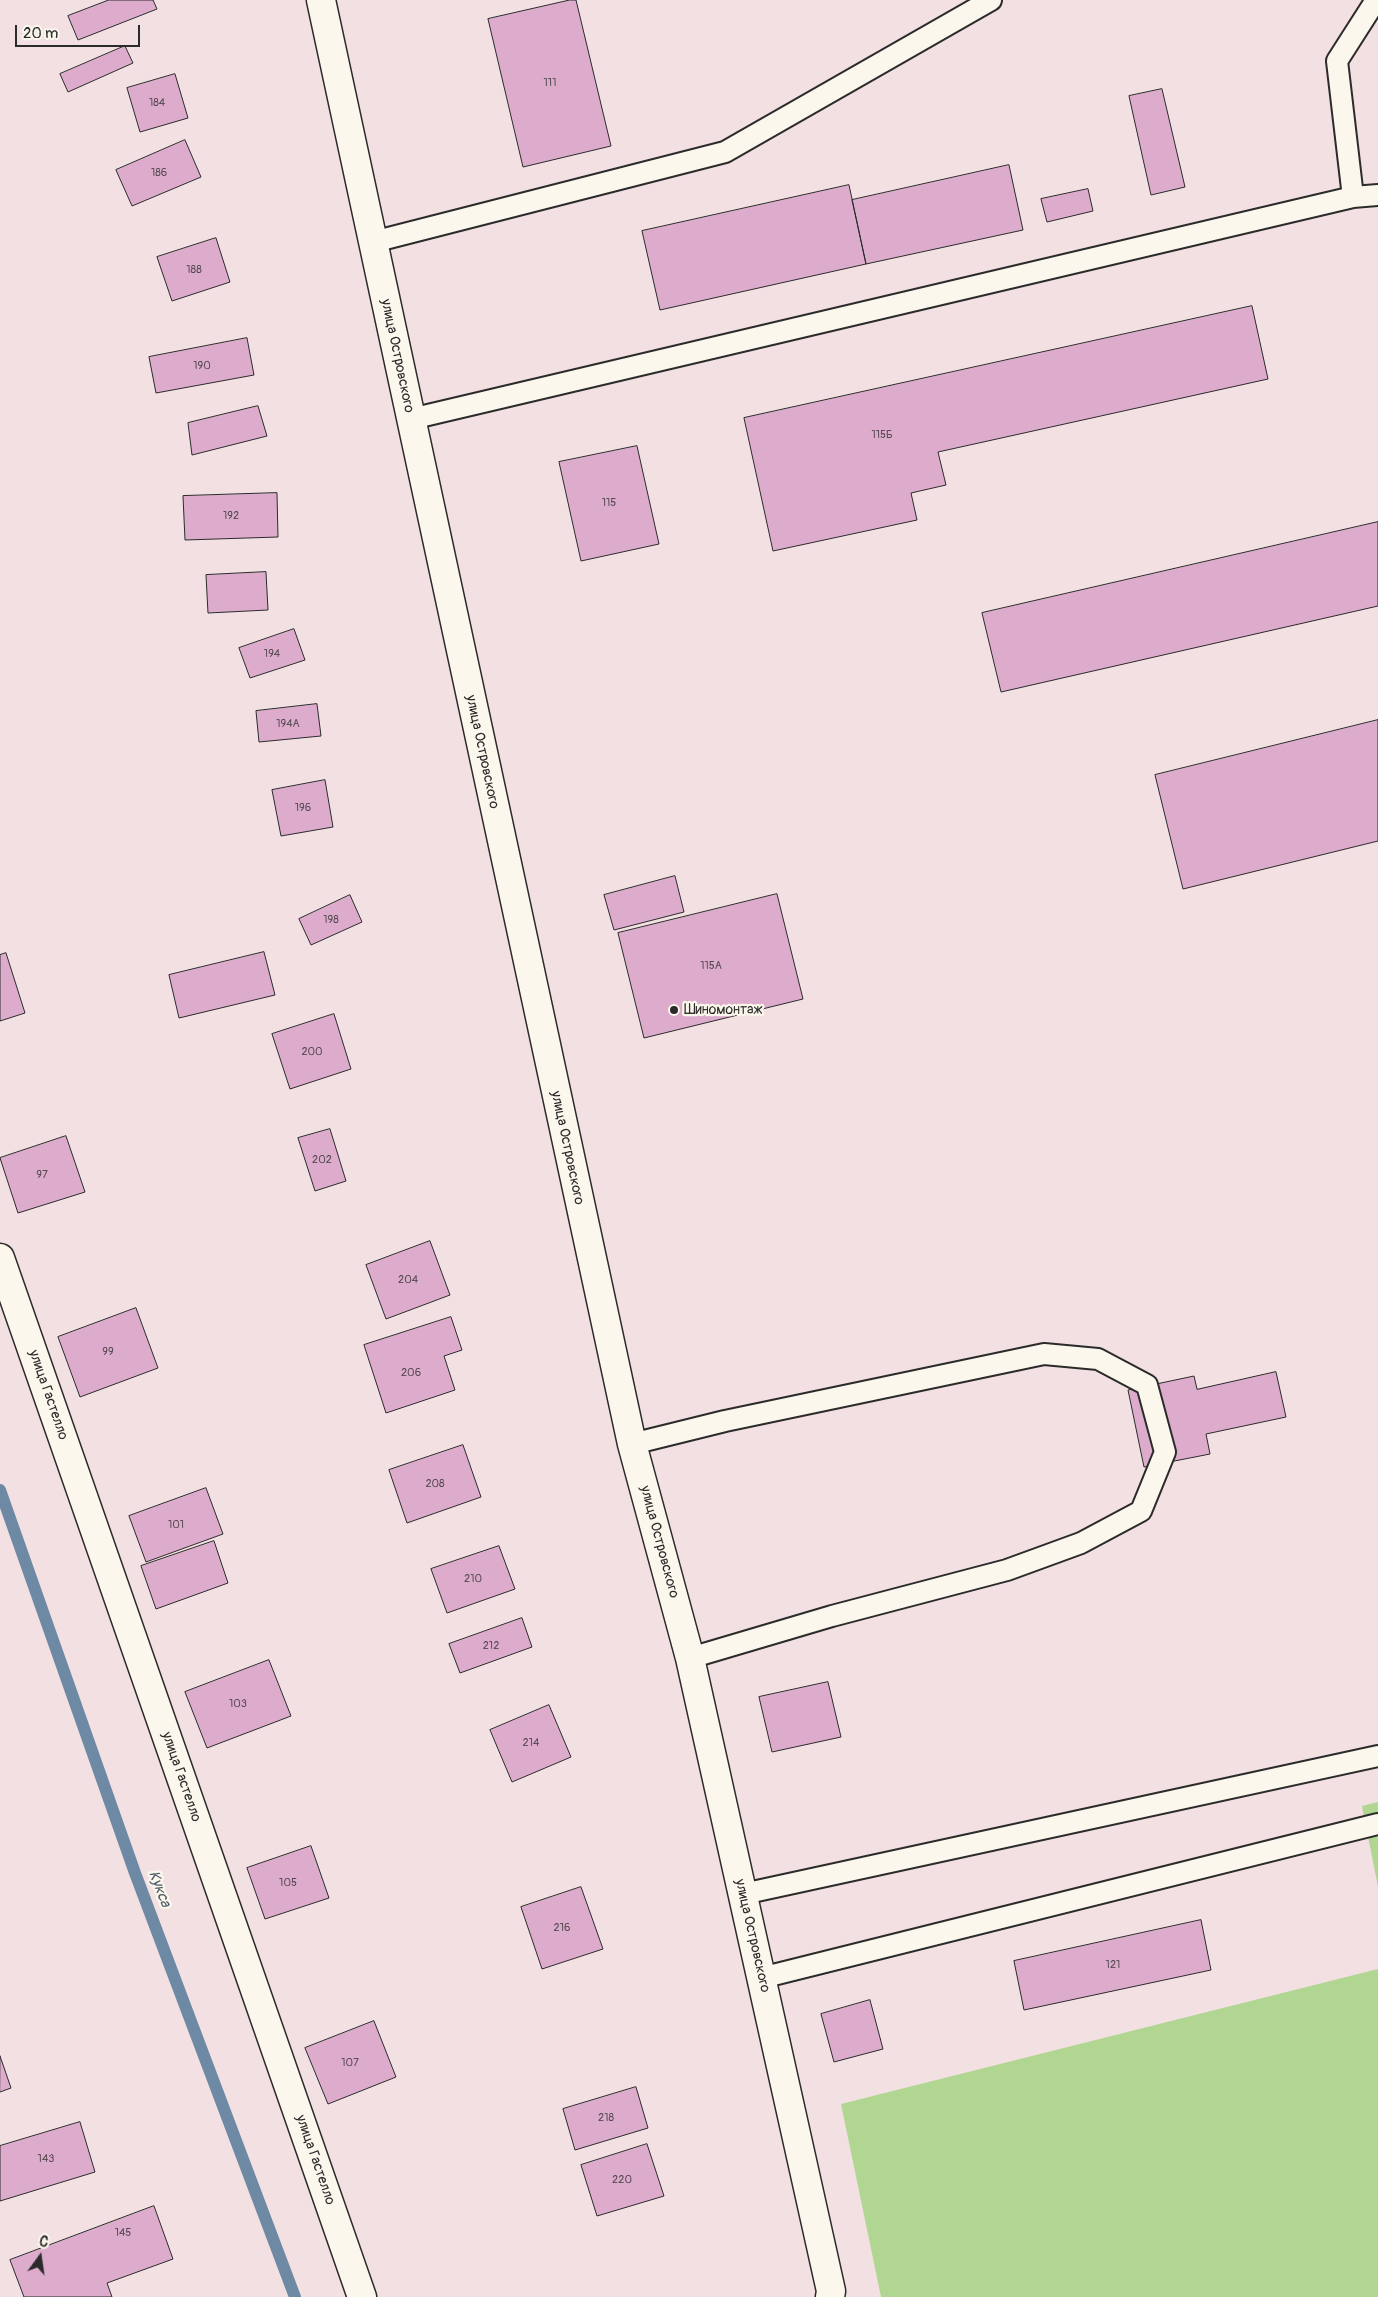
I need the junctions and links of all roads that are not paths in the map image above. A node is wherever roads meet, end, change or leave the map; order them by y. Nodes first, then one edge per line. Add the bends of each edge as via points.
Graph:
1 (321, 0) edge
2 (991, 0) edge
3 (1376, 0) edge
4 (1378, 195) edge
5 (1353, 197) junction
6 (373, 242) junction
7 (411, 419) junction
8 (0, 1258) edge
9 (632, 1444) junction
10 (690, 1658) junction
11 (1378, 1756) edge
12 (1378, 1824) edge
13 (742, 1894) junction
14 (762, 1978) junction
15 (830, 2294) edge
16 (362, 2297) edge

1 - 6 street, улица Островского
2 - 6 lane via 725,152
3 - 5 lane via 1336,61
4 - 5 lane
5 - 7 lane
6 - 7 street, улица Островского
7 - 9 street, улица Островского
8 - 16 street, улица Гастелло
9 - 10 street, улица Островского
9 - 10 lane via 1044,1354 1098,1359 1148,1386 1165,1452 1141,1511 1081,1543 1007,1570
10 - 13 street, улица Островского
11 - 13 lane
12 - 14 lane
13 - 14 street, улица Островского
14 - 15 street, улица Островского

